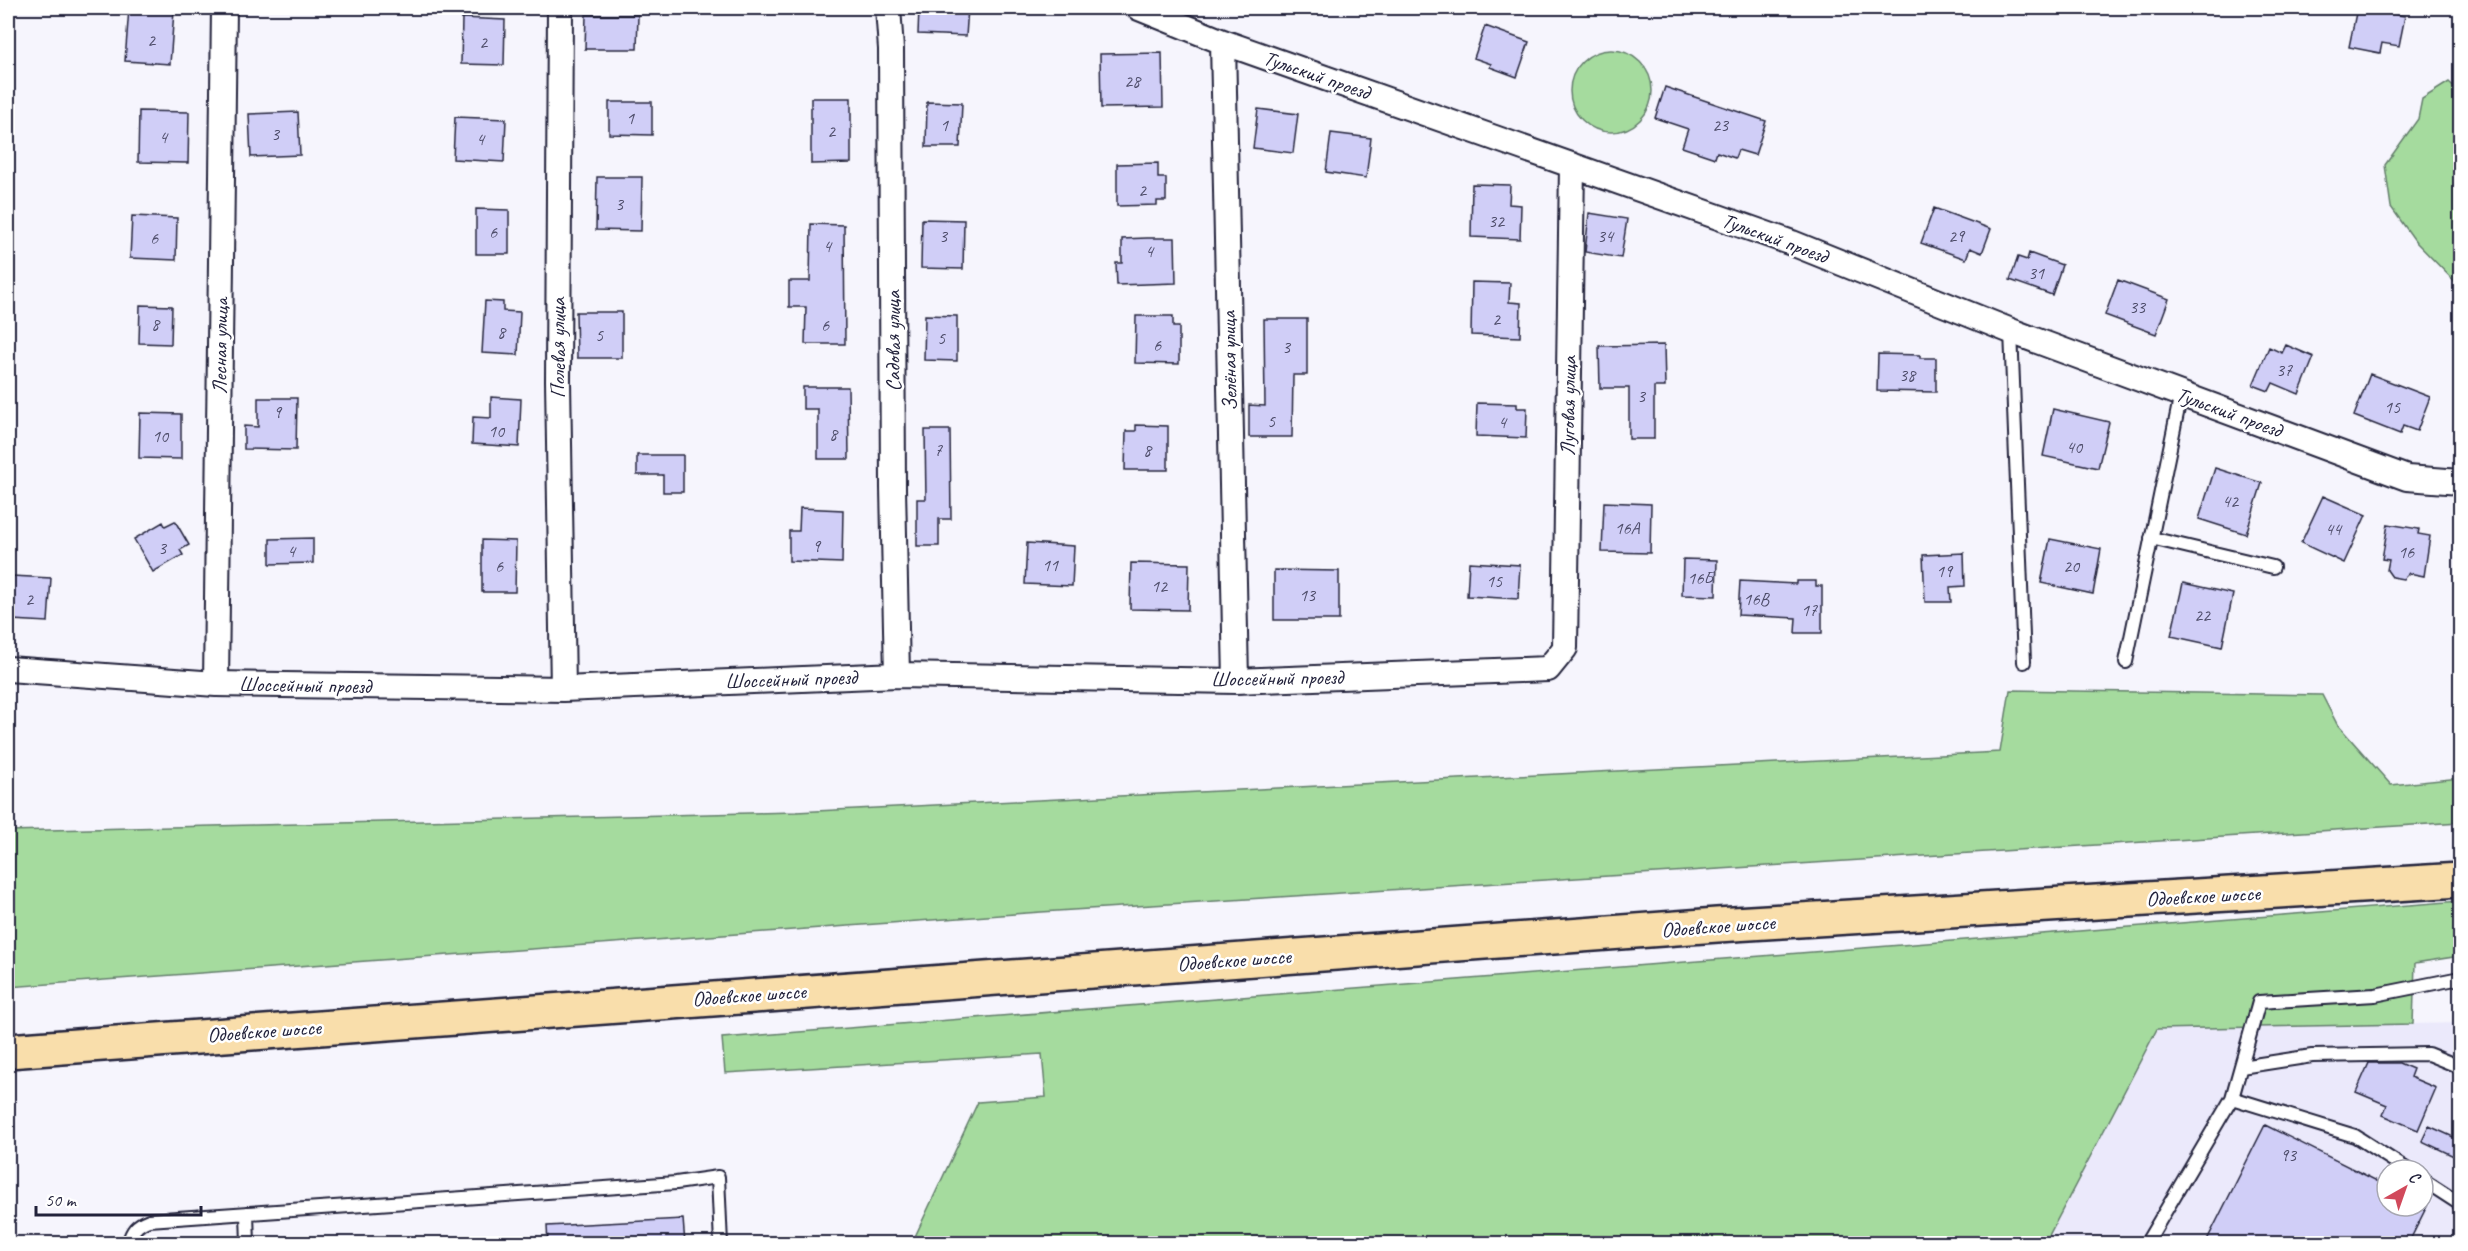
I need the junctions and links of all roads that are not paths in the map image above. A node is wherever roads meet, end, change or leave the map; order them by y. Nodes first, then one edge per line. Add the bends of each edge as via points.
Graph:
1 (224, 8) edge
2 (560, 8) edge
3 (888, 8) edge
4 (1139, 8) edge
5 (1223, 42) junction
6 (1572, 165) junction
7 (2011, 331) junction
8 (2181, 394) junction
9 (2460, 482) edge
10 (2151, 538) junction
11 (2273, 567) dead end
12 (1565, 648) joint
13 (2024, 662) dead end
14 (2126, 662) dead end
15 (8, 669) edge
16 (897, 675) junction
17 (1236, 681) junction
18 (216, 684) junction
19 (563, 688) junction
20 (2460, 880) edge
21 (2460, 978) edge
22 (8, 1051) edge
23 (2241, 1066) junction
24 (2460, 1067) edge
25 (2232, 1098) junction
26 (2389, 1158) edge
27 (2435, 1187) edge
28 (2460, 1188) edge
29 (2459, 1202) edge
30 (247, 1213) junction
31 (128, 1244) edge
32 (248, 1244) edge
33 (721, 1244) edge
34 (2146, 1244) edge

1 - 18 street, Лесная улица
2 - 19 street, Полевая улица via 558,381
3 - 16 street, Садовая улица
4 - 5 street, Тульский проезд
5 - 6 street, Тульский проезд
5 - 17 street, Зелёная улица
6 - 7 street, Тульский проезд via 1792,243
6 - 12 street, Луговая улица
7 - 8 street, Тульский проезд
7 - 13 lane
8 - 9 street, Тульский проезд via 2408,478
8 - 10 lane
10 - 11 lane
10 - 14 lane
12 - 17 street, Шоссейный проезд via 1548,669
15 - 18 street, Шоссейный проезд
16 - 17 street, Шоссейный проезд
16 - 19 street, Шоссейный проезд
18 - 19 street, Шоссейный проезд
20 - 22 main road, Одоевское шоссе via 1717,925
21 - 23 lane via 2375,995 2259,1002
23 - 24 lane via 2312,1056 2428,1054
23 - 25 lane
25 - 26 lane via 2355,1136
25 - 34 lane
27 - 29 lane
28 - 29 lane
30 - 31 lane via 149,1220 137,1225
30 - 32 lane
30 - 33 lane via 718,1177

